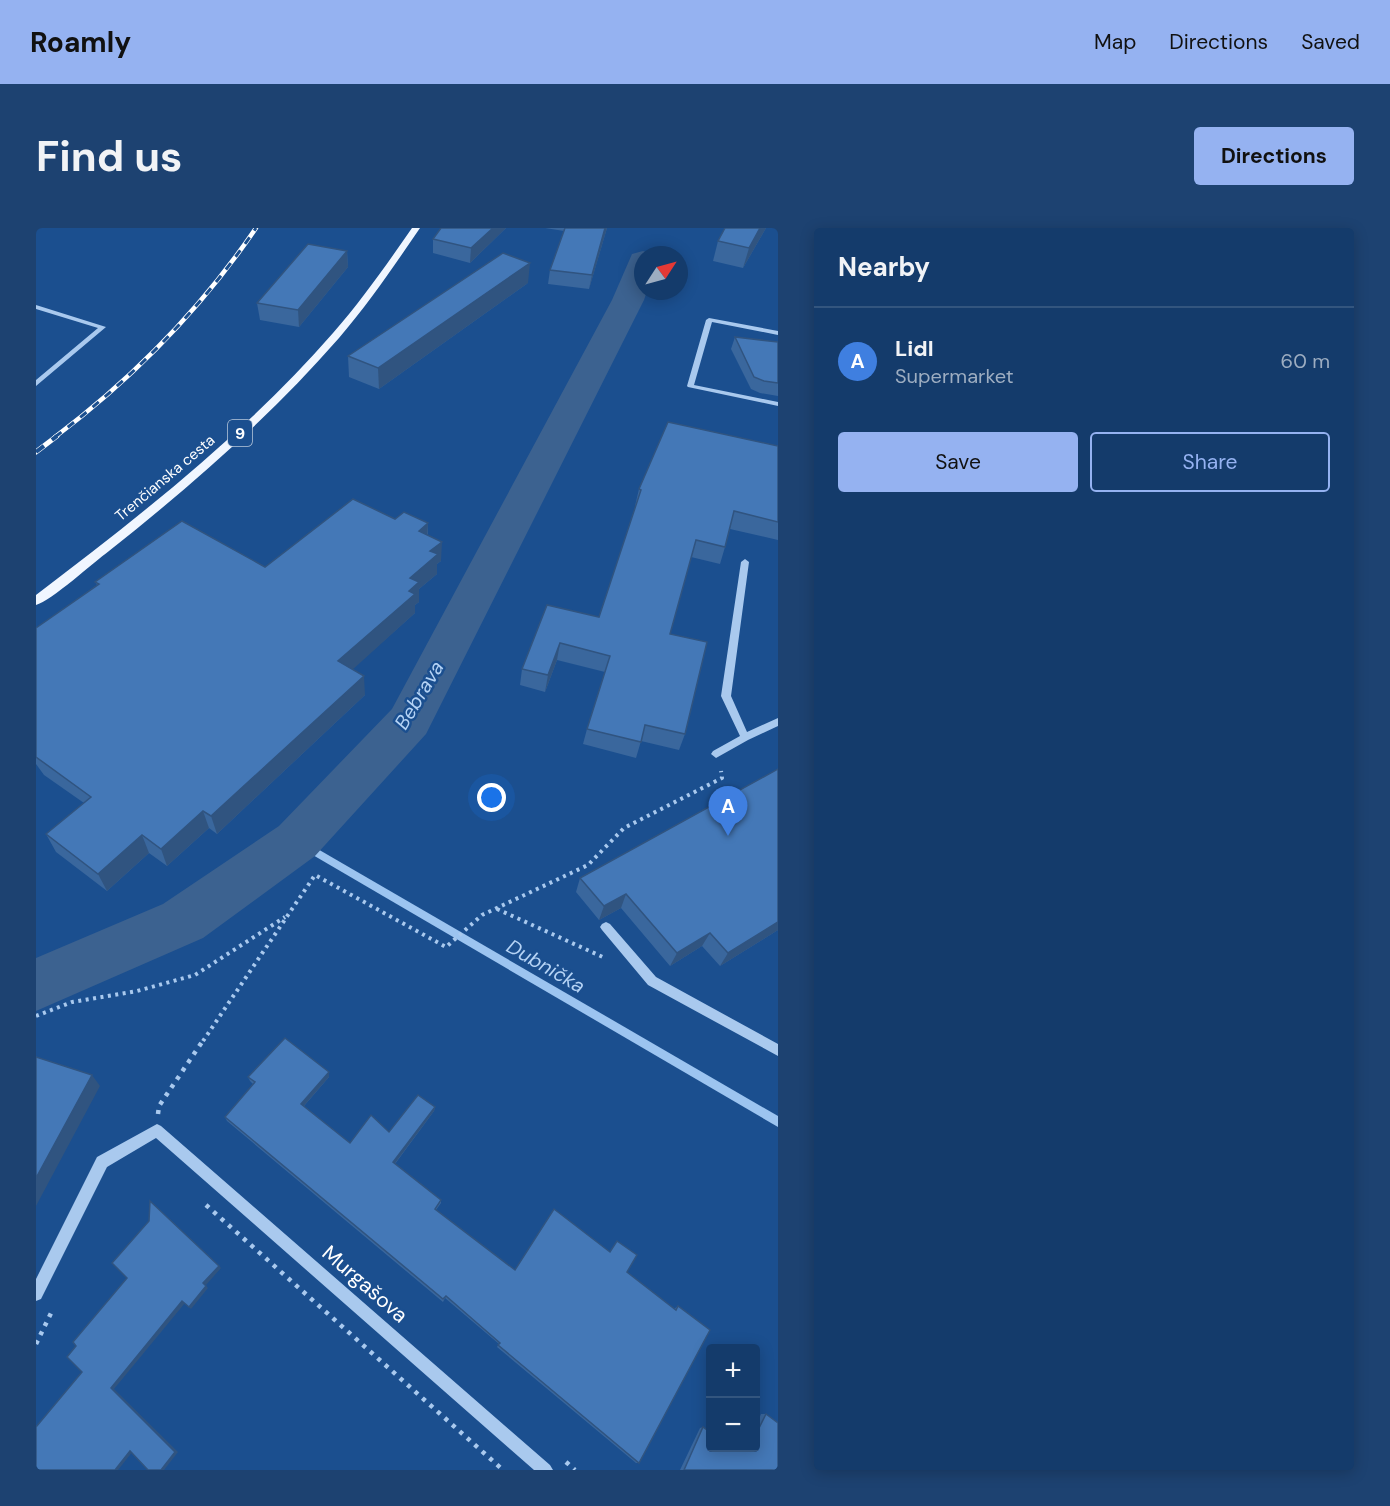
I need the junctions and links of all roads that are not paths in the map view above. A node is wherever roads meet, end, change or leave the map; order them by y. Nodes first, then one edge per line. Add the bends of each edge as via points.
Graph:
1 (416, 228) edge
2 (36, 307) edge
3 (778, 333) edge
4 (36, 384) edge
5 (778, 404) edge
6 (745, 562) dead end
7 (36, 601) edge
8 (778, 722) edge
9 (746, 737) junction
10 (716, 754) road end
11 (606, 927) edge
12 (778, 1050) edge
13 (36, 1294) edge
14 (545, 1470) edge

1 - 7 main road, Trenčianska cesta / 9 via 340,333 286,389 212,459
2 - 4 street via 104,327
3 - 5 street via 709,320 690,386
6 - 9 street via 726,696
8 - 9 street
9 - 10 street
11 - 12 street via 648,977
13 - 14 street, Murgašova via 102,1162 157,1130

